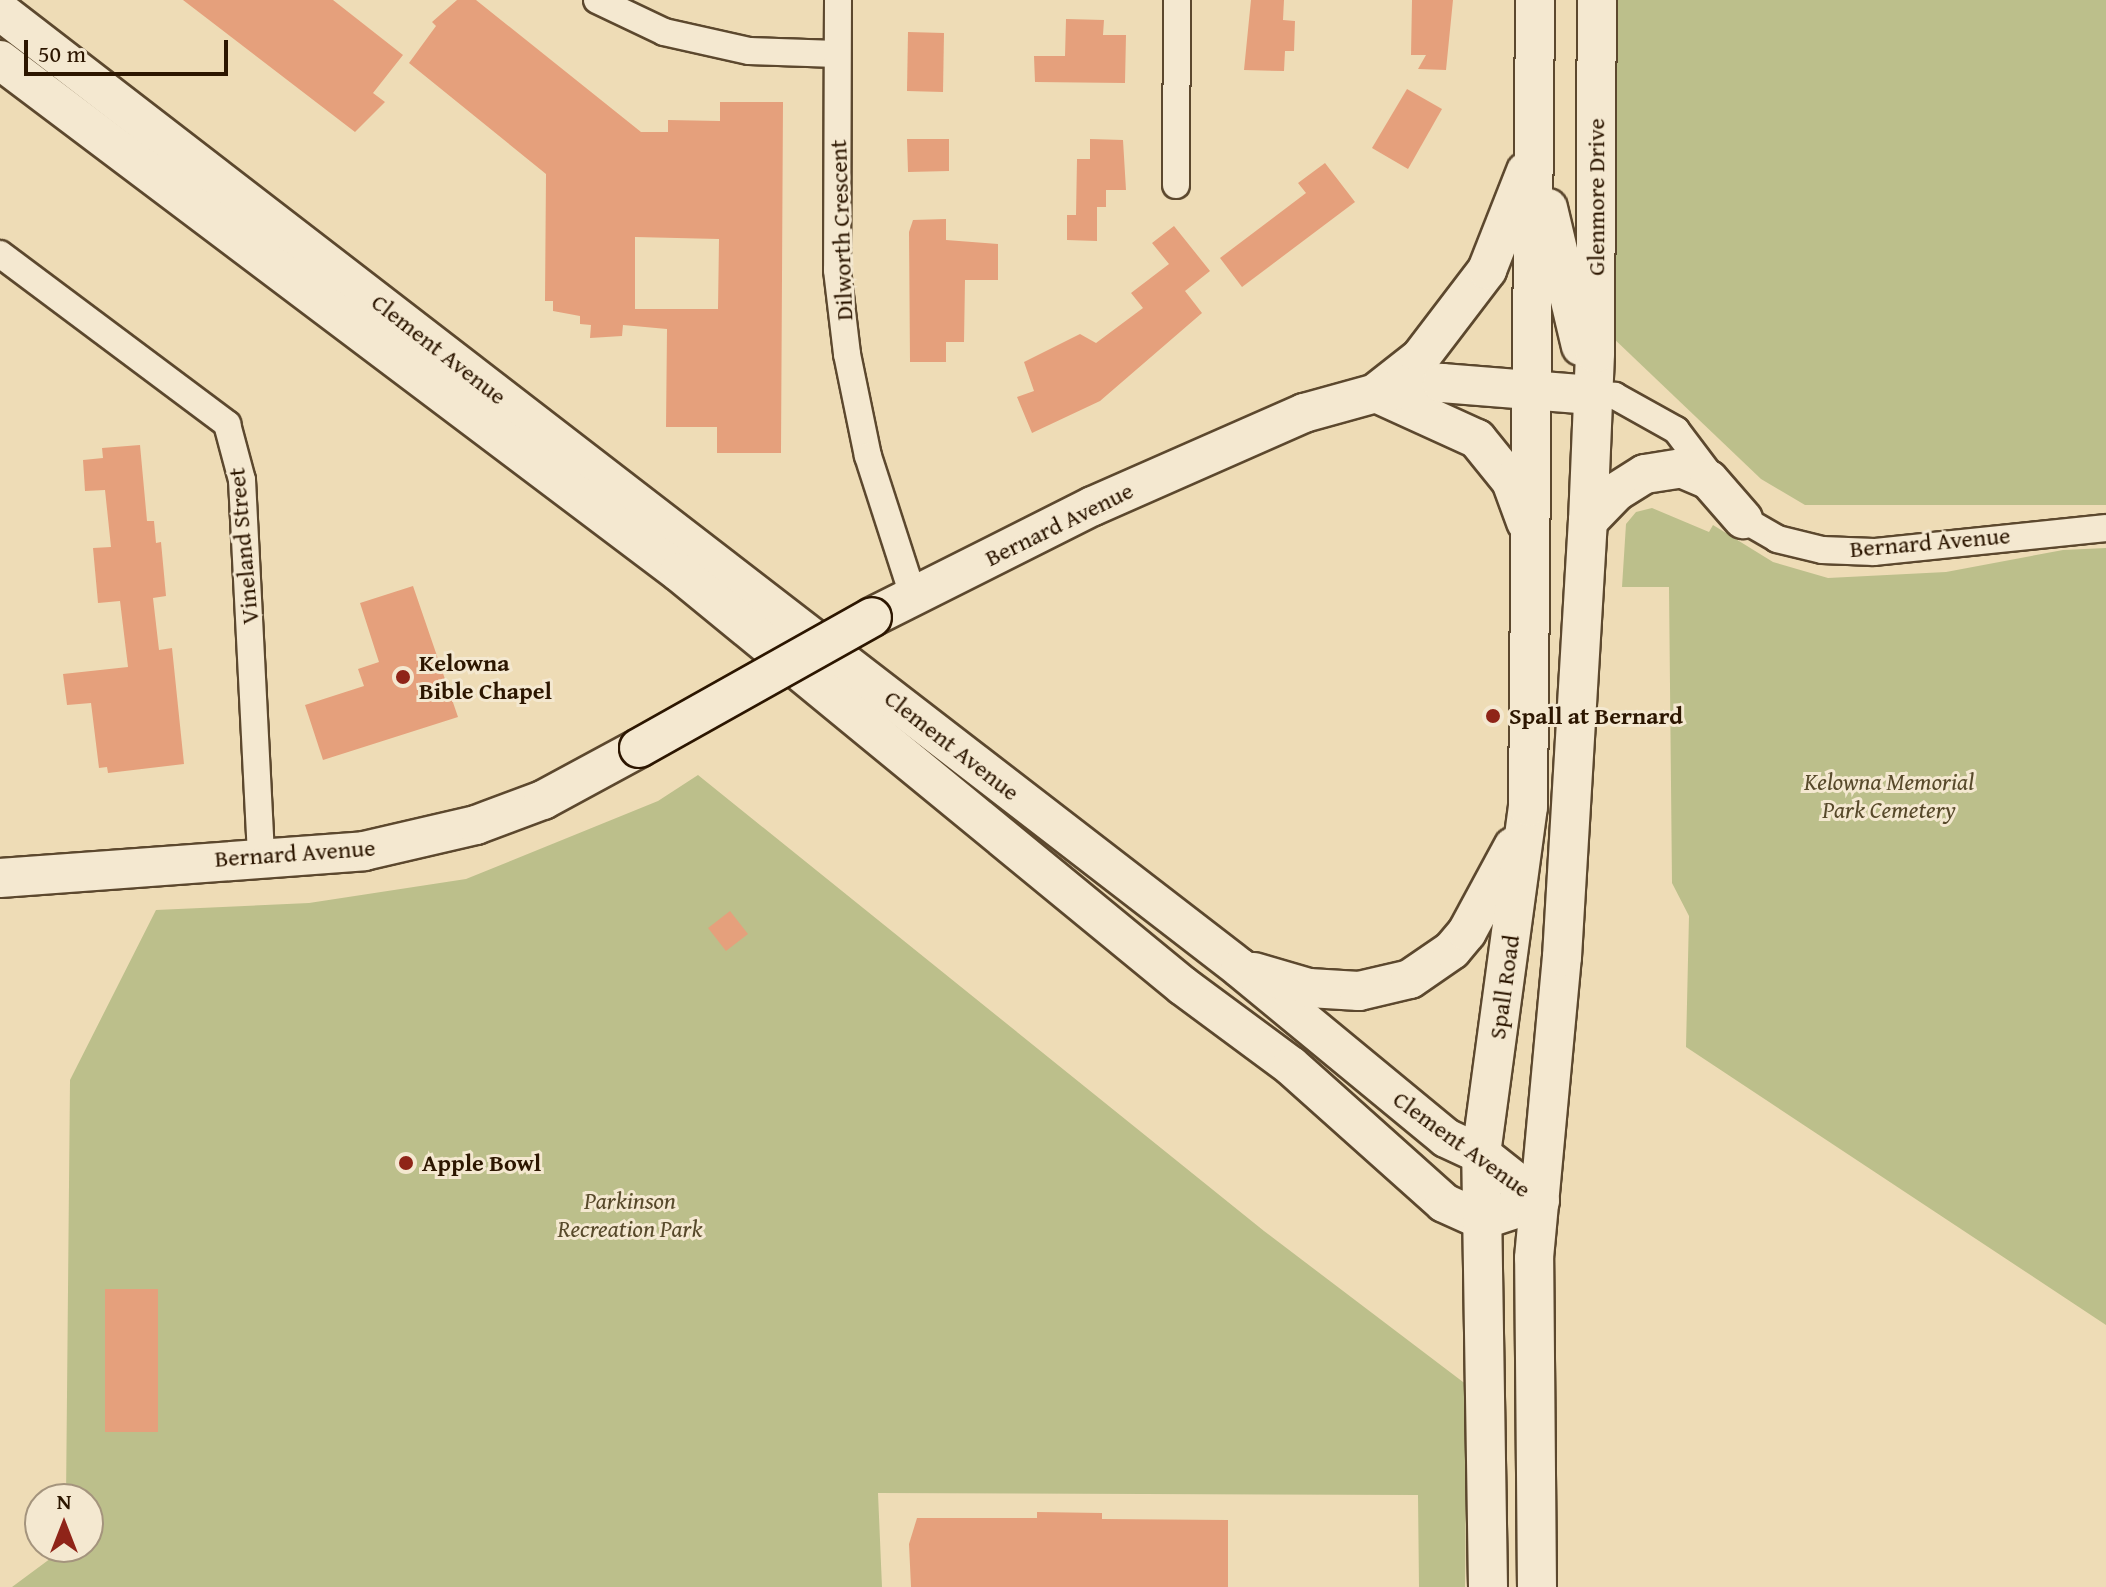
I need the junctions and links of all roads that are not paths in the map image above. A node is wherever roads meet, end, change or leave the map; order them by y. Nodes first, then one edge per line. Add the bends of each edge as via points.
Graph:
1 (597, 0) edge
2 (838, 0) edge
3 (1177, 0) edge
4 (1535, 0) edge
5 (1597, 0) edge
6 (0, 11) edge
7 (837, 54) junction
8 (0, 60) edge
9 (1535, 150) junction
10 (1176, 185) dead end
11 (0, 254) edge
12 (1533, 388) junction
13 (1376, 393) junction
14 (1592, 395) junction
15 (1743, 519) junction
16 (1588, 521) junction
17 (2106, 528) edge
18 (1532, 539) junction
19 (913, 595) junction
20 (1528, 807) junction
21 (261, 856) junction
22 (0, 878) edge
23 (1240, 968) junction
24 (1481, 1154) junction
25 (1540, 1201) junction
26 (1482, 1220) junction
27 (1488, 1587) edge
28 (1537, 1587) edge

1 - 7 street via 664,32 749,51
2 - 7 street, Dilworth Crescent
3 - 10 street
4 - 9 main road
5 - 14 main road, Glenmore Drive
6 - 23 main road, Clement Avenue
7 - 19 street, Dilworth Crescent via 837,270 847,354 868,456
8 - 26 main road, Clement Avenue via 679,572 1183,986 1291,1066 1444,1203
9 - 12 main road
9 - 13 main road via 1487,270 1420,358
9 - 14 main road
11 - 21 street, Vineland Street via 227,424 242,480
12 - 13 main road, Bernard Avenue via 1442,383
12 - 14 main road, Bernard Avenue
12 - 18 main road, Spall Road
13 - 18 main road via 1477,439 1511,481
13 - 19 main road, Bernard Avenue via 1304,413 1221,448
14 - 15 street, Bernard Avenue via 1615,396 1676,430
14 - 16 main road
15 - 16 main road via 1709,480 1681,468 1645,474 1616,492
15 - 17 street, Bernard Avenue via 1777,539 1848,551
16 - 25 main road via 1562,957
18 - 20 main road, Spall Road
19 - 21 main road, Bernard Avenue, bridge via 543,800 476,825 364,851
20 - 23 main road via 1506,865 1467,932 1452,950 1410,979 1359,991 1309,988
20 - 24 main road, Spall Road
21 - 22 main road, Bernard Avenue
23 - 24 main road, Clement Avenue via 1446,1138
24 - 25 main road, Clement Avenue
24 - 26 main road, Spall Road
25 - 26 main road, Clement Avenue
25 - 28 main road via 1533,1362
26 - 27 main road, Spall Road

